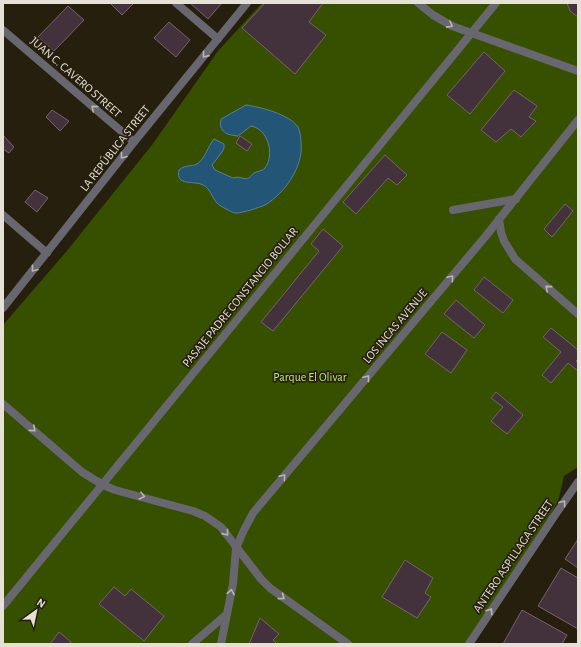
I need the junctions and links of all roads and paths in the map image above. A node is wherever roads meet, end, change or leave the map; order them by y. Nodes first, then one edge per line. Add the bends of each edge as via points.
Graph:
1 (176, 3) edge
2 (247, 3) edge
3 (418, 3) edge
4 (496, 3) edge
5 (3, 30) edge
6 (470, 33) junction
7 (218, 39) junction
8 (578, 71) edge
9 (578, 120) edge
10 (134, 142) junction
11 (516, 199) junction
12 (454, 210) dead end
13 (3, 215) edge
14 (499, 219) junction
15 (47, 253) junction
16 (3, 308) edge
17 (577, 312) edge
18 (3, 404) edge
19 (578, 482) edge
20 (103, 485) junction
21 (236, 548) junction
22 (3, 606) edge
23 (227, 614) junction
24 (192, 644) edge
25 (220, 644) edge
26 (348, 644) edge
27 (469, 644) edge

1 - 7 street
2 - 7 street, LA REPÚBLICA STREET
3 -> 6 street via 452,26
4 - 6 street, PASAJE PADRE CONSTANCIO BOLLAR
10 -> 5 street, JUAN C. CAVERO STREET
6 - 8 street
6 - 20 street, PASAJE PADRE CONSTANCIO BOLLAR
7 -> 10 street, LA REPÚBLICA STREET
9 - 11 street, LOS INCAS AVENUE
10 -> 15 street, LA REPÚBLICA STREET
11 - 12 street
11 - 14 street, LOS INCAS AVENUE
13 - 15 street
17 -> 14 street via 515,259 504,241
21 -> 14 street, LOS INCAS AVENUE via 253,513
15 -> 16 street, LA REPÚBLICA STREET
18 -> 20 street via 82,472
27 -> 19 street, ANTERO ASPILLAGA STREET
20 -> 21 street via 180,506 205,516 221,527
20 - 22 street, PASAJE PADRE CONSTANCIO BOLLAR
23 -> 21 street, LOS INCAS AVENUE
21 -> 26 street via 270,588
23 - 24 street
23 - 25 street, LOS INCAS AVENUE

